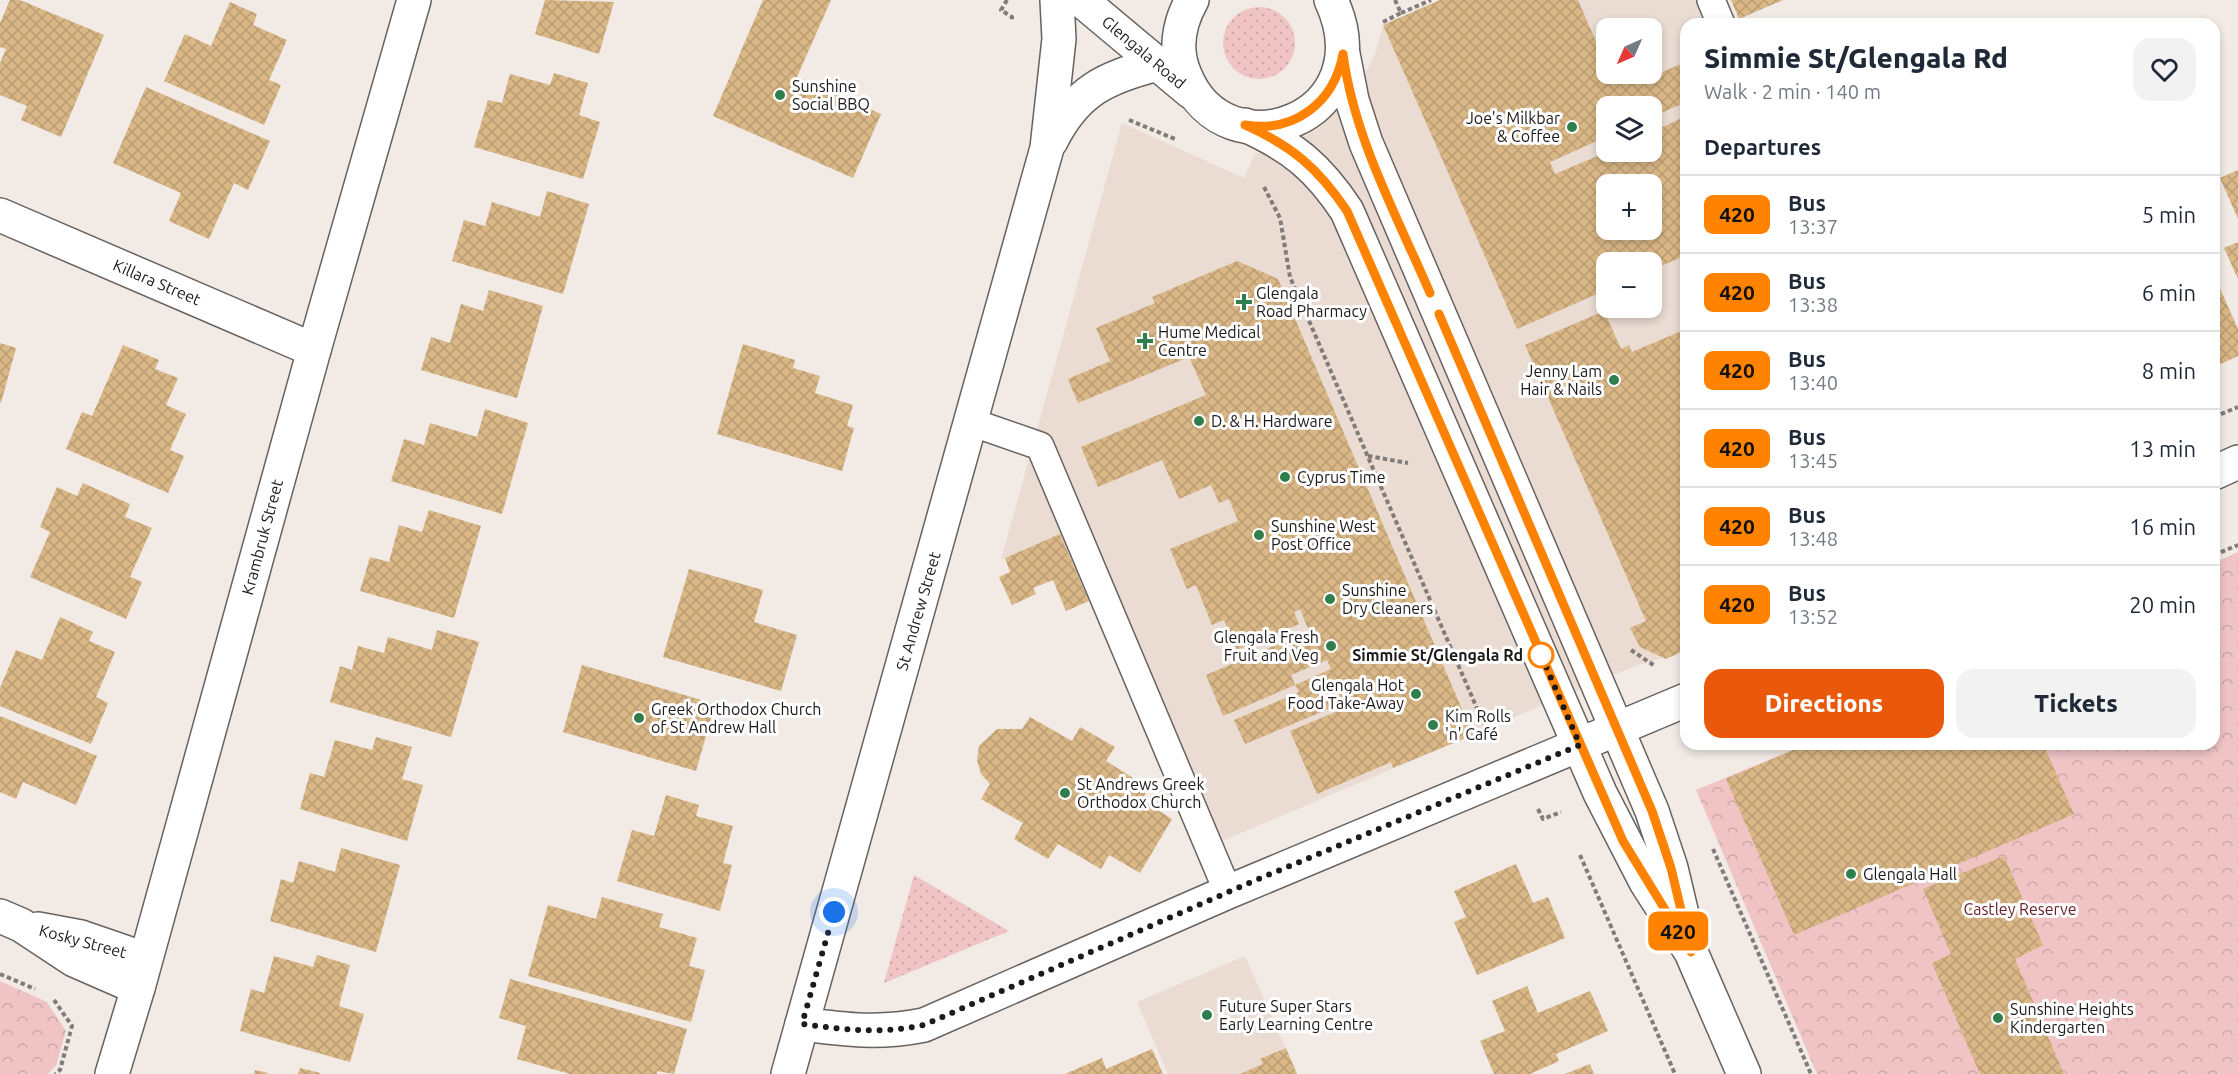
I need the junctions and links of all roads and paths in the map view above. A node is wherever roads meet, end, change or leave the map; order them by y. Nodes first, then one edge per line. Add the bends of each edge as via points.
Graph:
1 (414, 0) edge
2 (1007, 0) edge
3 (1057, 0) edge
4 (1081, 0) edge
5 (1192, 0) edge
6 (1331, 0) edge
7 (1431, 0) edge
8 (1711, 0) edge
9 (1401, 13) dead end
10 (1718, 18) edge
11 (1013, 25) dead end
12 (1343, 54) junction
13 (1158, 64) junction
14 (1084, 94) junction
15 (1206, 105) junction
16 (1245, 125) junction
17 (1184, 143) dead end
18 (1047, 148) junction
19 (1263, 184) dead end
20 (0, 215) edge
21 (314, 350) junction
22 (2238, 407) edge
23 (2220, 414) edge
24 (971, 422) junction
25 (1367, 456) junction
26 (2238, 462) edge
27 (1409, 463) dead end
28 (2220, 470) edge
29 (2238, 545) edge
30 (2220, 552) edge
31 (1680, 703) edge
32 (1617, 730) junction
33 (1580, 745) junction
34 (1517, 769) junction
35 (1566, 822) dead end
36 (1710, 840) dead end
37 (1579, 854) dead end
38 (1228, 892) junction
39 (10, 921) edge
40 (1691, 952) junction
41 (0, 974) edge
42 (142, 974) junction
43 (42, 992) dead end
44 (52, 997) dead end
45 (802, 1024) junction
46 (55, 1074) edge
47 (112, 1074) edge
48 (788, 1074) edge
49 (1675, 1074) edge
50 (1744, 1074) edge
51 (1811, 1074) edge

1 - 21 street, Krambruk Street
2 - 11 path via 1001,10 1012,17
3 - 18 street, St Andrew Street via 1059,39
4 - 13 street, Glengala Road
5 - 15 street via 1181,25 1180,54 1188,83
6 - 12 street via 1342,26
7 - 9 path
8 - 10 lane
12 - 16 street via 1334,83 1316,107 1289,123
12 - 32 street via 1366,143
13 - 14 street, St Andrew Street via 1105,81
13 - 15 street, Glengala Road
14 - 17 path via 1120,116
14 - 18 street, St Andrew Street
15 - 16 street via 1218,115
16 - 33 street via 1299,155 1328,183 1347,211
18 - 24 street, St Andrew Street
19 - 25 path via 1280,218 1290,277
20 - 21 street, Killara Street
21 - 42 street, Krambruk Street
22 - 23 path
24 - 38 lane via 1040,446
24 - 45 street, St Andrew Street
25 - 27 path
25 - 34 path via 1487,734
26 - 28 street
29 - 30 path
31 - 32 street
32 - 33 street
32 - 40 street via 1671,868
33 - 34 street
33 - 40 street via 1623,841
34 - 35 path via 1543,819 1561,811
34 - 38 street
36 - 51 path
37 - 49 path
38 - 45 street via 924,1025 861,1032
39 - 42 street, Kosky Street via 81,937
40 - 50 street
41 - 43 path
42 - 47 street, Krambruk Street
44 - 46 path via 72,1026 60,1070
45 - 48 street, St Andrew Street

